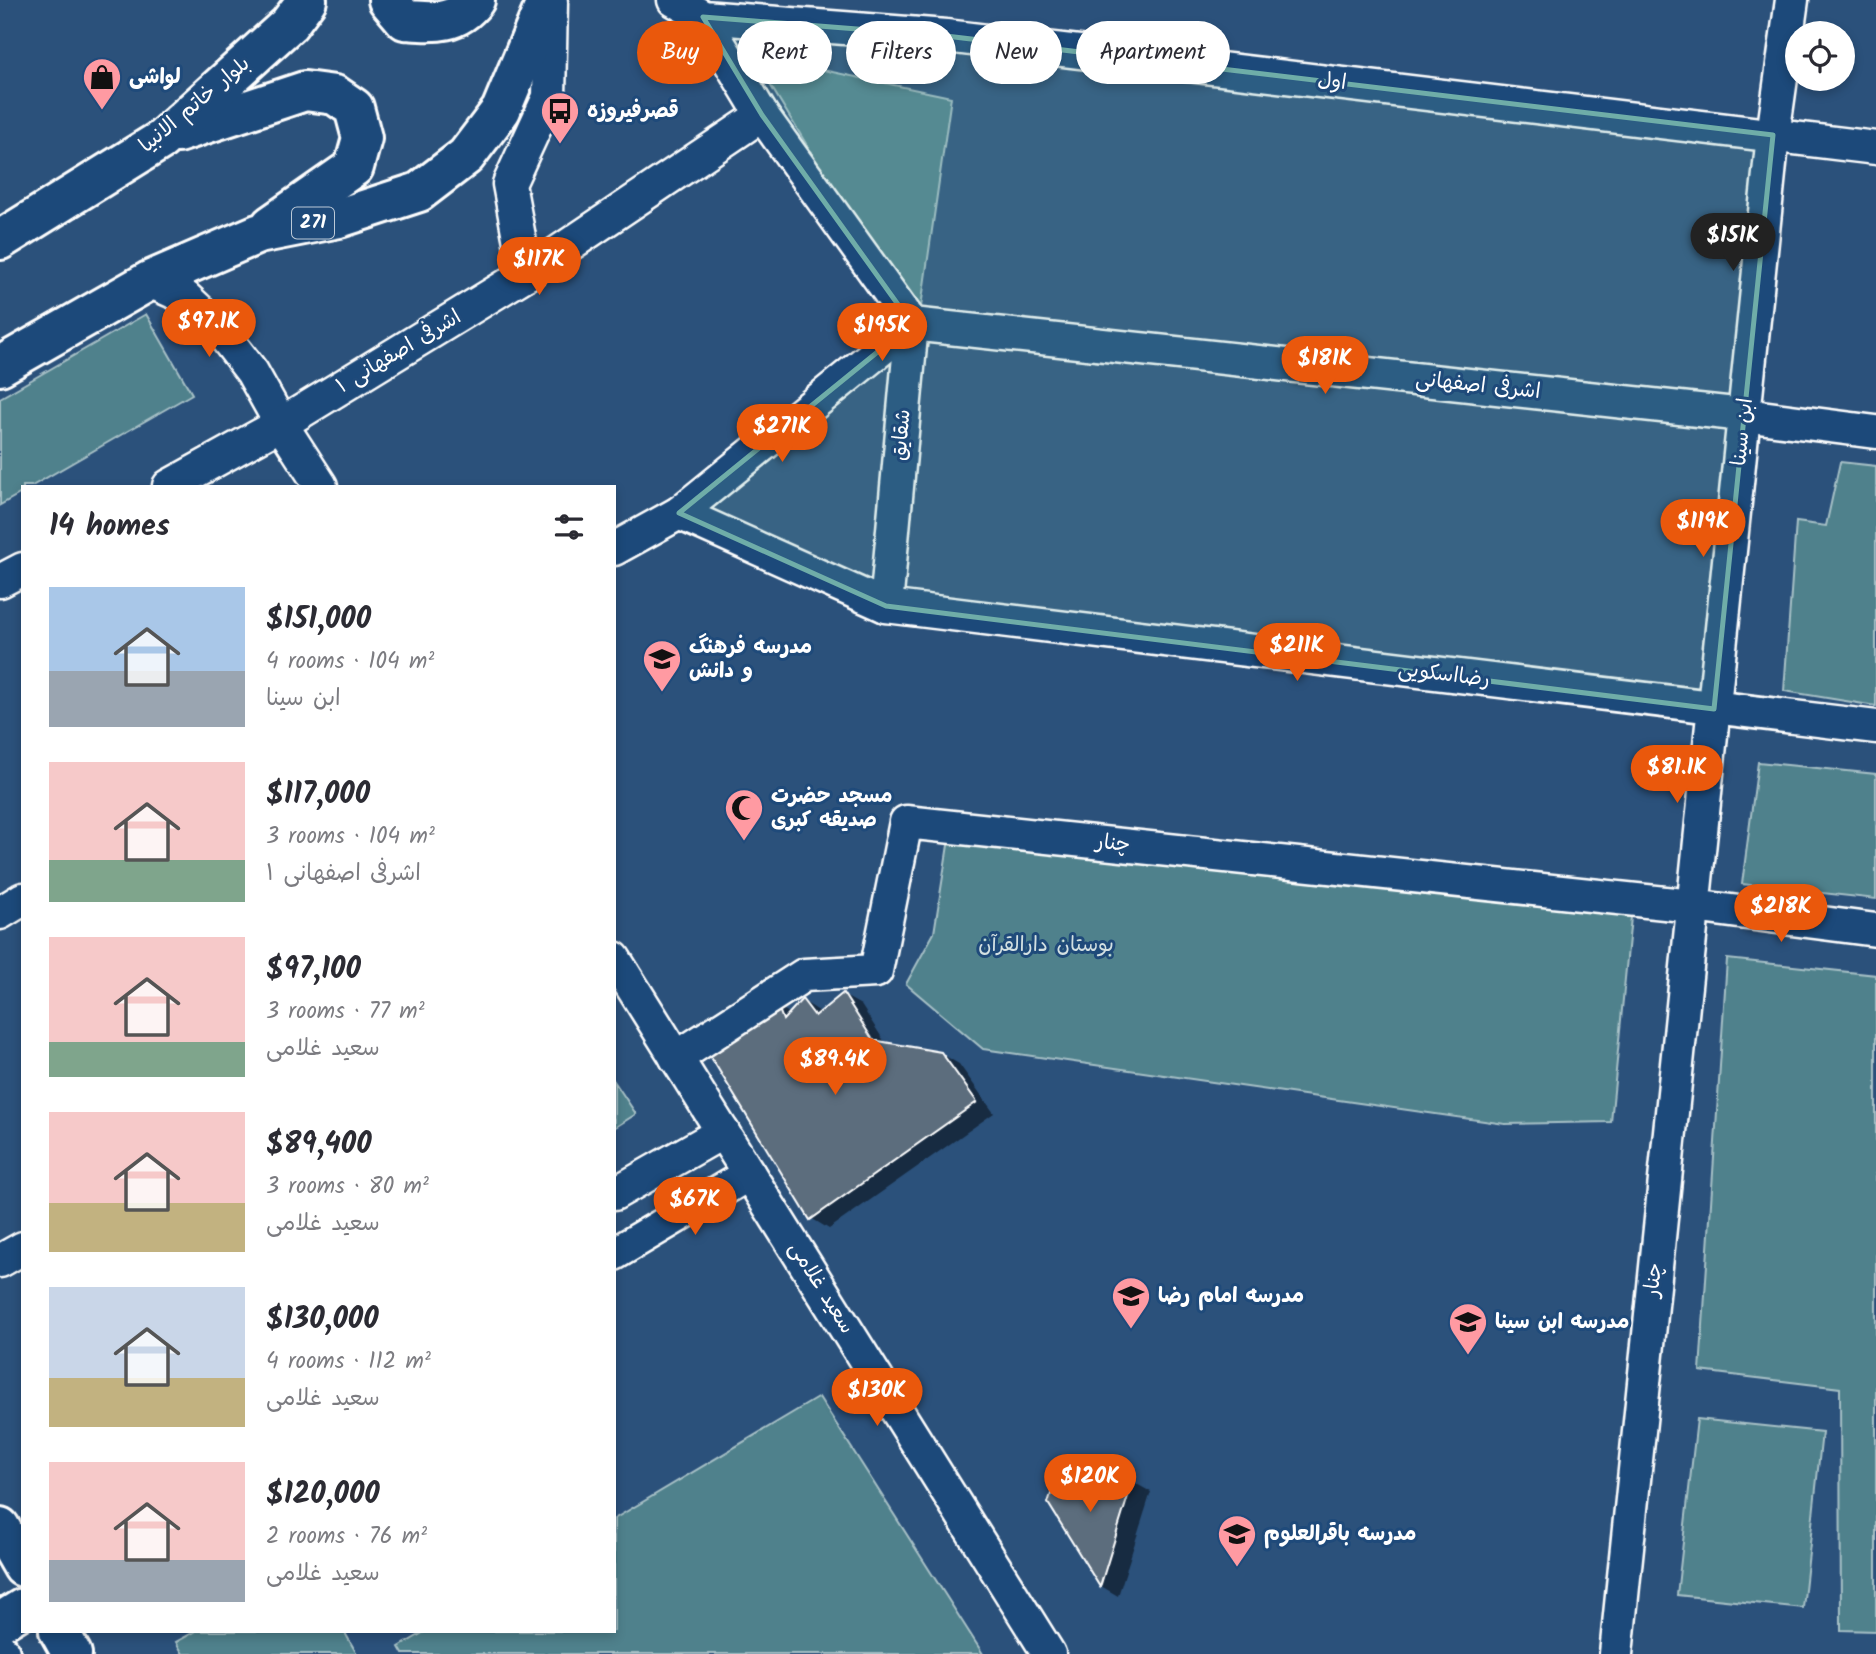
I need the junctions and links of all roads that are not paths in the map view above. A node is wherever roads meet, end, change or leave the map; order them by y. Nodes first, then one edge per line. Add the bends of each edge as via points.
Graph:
1 (307, 0) edge
2 (388, 0) edge
3 (475, 0) edge
4 (549, 0) edge
5 (674, 0) edge
6 (1792, 0) edge
7 (703, 17) junction
8 (762, 115) junction
9 (1773, 135) junction
10 (161, 140) junction
11 (1876, 148) edge
12 (258, 234) junction
13 (0, 240) edge
14 (526, 274) junction
15 (149, 281) junction
16 (912, 324) junction
17 (0, 366) edge
18 (1744, 415) junction
19 (281, 424) junction
20 (1876, 432) edge
21 (171, 485) edge
22 (320, 485) edge
23 (678, 513) junction
24 (616, 548) edge
25 (21, 570) edge
26 (0, 581) edge
27 (886, 606) junction
28 (1714, 709) junction
29 (1876, 727) edge
30 (21, 900) edge
31 (1693, 906) junction
32 (0, 913) edge
33 (1876, 930) edge
34 (616, 961) edge
35 (676, 1058) junction
36 (723, 1132) junction
37 (749, 1174) junction
38 (616, 1193) edge
39 (21, 1249) edge
40 (616, 1253) edge
41 (0, 1261) edge
42 (21, 1609) edge
43 (0, 1622) edge
44 (60, 1633) edge
45 (72, 1654) edge
46 (1049, 1654) edge
47 (1616, 1654) edge

1 - 10 main road, بلوار خاتم الانبیا via 289,24
2 - 3 main road via 405,20 443,22 468,10
4 - 12 main road, 271 via 501,110 467,156 419,192 339,218
4 - 14 street via 549,97 509,184
5 - 7 street
6 - 9 street, ابن سینا
7 - 8 street
7 - 9 street, اول via 946,37
8 - 14 street, اشرفی اصفهانی ۱
8 - 16 street
9 - 11 street, اول
9 - 18 street, ابن سینا
10 - 12 main road via 304,91 335,95 354,108 362,138 354,167
10 - 13 main road, بلوار خاتم الانبیا
12 - 15 main road, 271
14 - 19 street, اشرفی اصفهانی ۱
15 - 17 main road, 271
15 - 19 street via 185,297 219,328 252,372
16 - 18 street, اشرفی اصفهانی
16 - 23 street
16 - 27 street, شقایق
18 - 20 street, اشرفی اصفهانی
18 - 28 street, ابن سینا
19 - 21 street, اشرفی اصفهانی ۱
19 - 22 street
23 - 24 street
23 - 27 street
25 - 26 street
27 - 28 street, رضااسکویی
28 - 29 street, رضااسکویی
28 - 31 street, ابن سینا
30 - 32 street
31 - 33 street, چنار
31 - 35 street, چنار via 906,821 876,971 804,975
31 - 47 street, چنار
34 - 35 street, سعید غلامی
35 - 36 street, سعید غلامی
36 - 37 street, سعید غلامی
36 - 38 street
37 - 40 street
37 - 46 street, سعید غلامی
39 - 41 street
42 - 43 main road
44 - 45 main road

